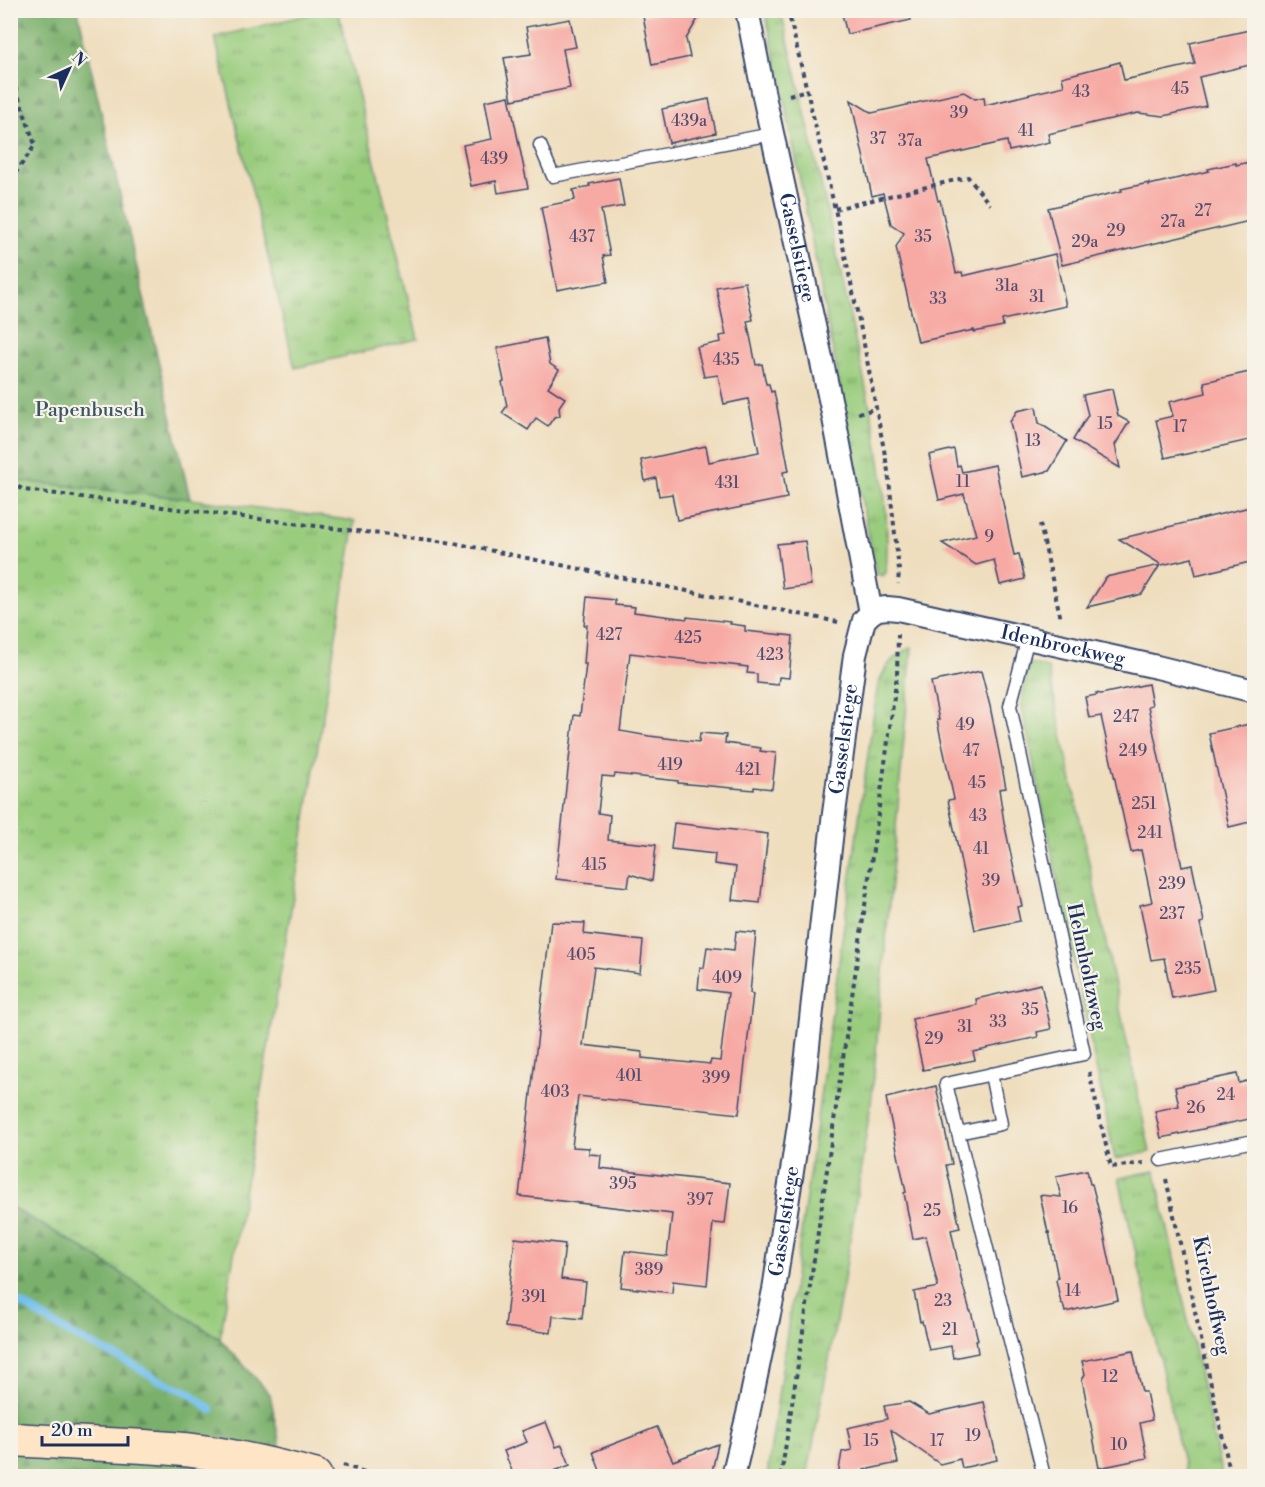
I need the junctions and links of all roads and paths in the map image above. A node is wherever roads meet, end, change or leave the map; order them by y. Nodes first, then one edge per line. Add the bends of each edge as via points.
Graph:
1 (747, 10) edge
2 (788, 10) edge
3 (10, 71) edge
4 (772, 134) junction
5 (540, 145) dead end
6 (10, 181) edge
7 (990, 205) dead end
8 (835, 209) junction
9 (10, 482) edge
10 (1040, 524) dead end
11 (898, 609) junction
12 (866, 620) junction
13 (1029, 638) junction
14 (1067, 646) junction
15 (1254, 691) edge
16 (1084, 1054) junction
17 (991, 1074) junction
18 (958, 1133) junction
19 (1254, 1141) edge
20 (1161, 1160) junction
21 (10, 1439) edge
22 (315, 1476) edge
23 (733, 1476) edge
24 (781, 1476) edge
25 (1044, 1476) edge
26 (1231, 1476) edge

1 - 4 street, Gasselstiege
2 - 8 path
3 - 6 path via 35,145
4 - 5 lane via 554,176
4 - 12 street, Gasselstiege via 833,413
7 - 8 path via 968,177
8 - 11 path via 888,471 899,570
9 - 12 path via 24,490 454,543 814,618
10 - 14 path
11 - 12 street, Idenbrockweg via 878,609
11 - 13 street, Idenbrockweg
11 - 24 path via 897,675 878,822
12 - 23 street, Gasselstiege via 855,655 832,821 800,1118 774,1290
13 - 14 street, Idenbrockweg
13 - 16 lane, Helmholtzweg via 1010,706
14 - 15 street, Idenbrockweg
16 - 17 lane, Helmholtzweg
16 - 20 path via 1111,1167
17 - 18 lane via 1001,1124
17 - 18 lane, Helmholtzweg via 946,1084
18 - 25 lane, Helmholtzweg
19 - 20 lane
20 - 26 path, Kirchhoffweg
21 - 22 street via 190,1450

